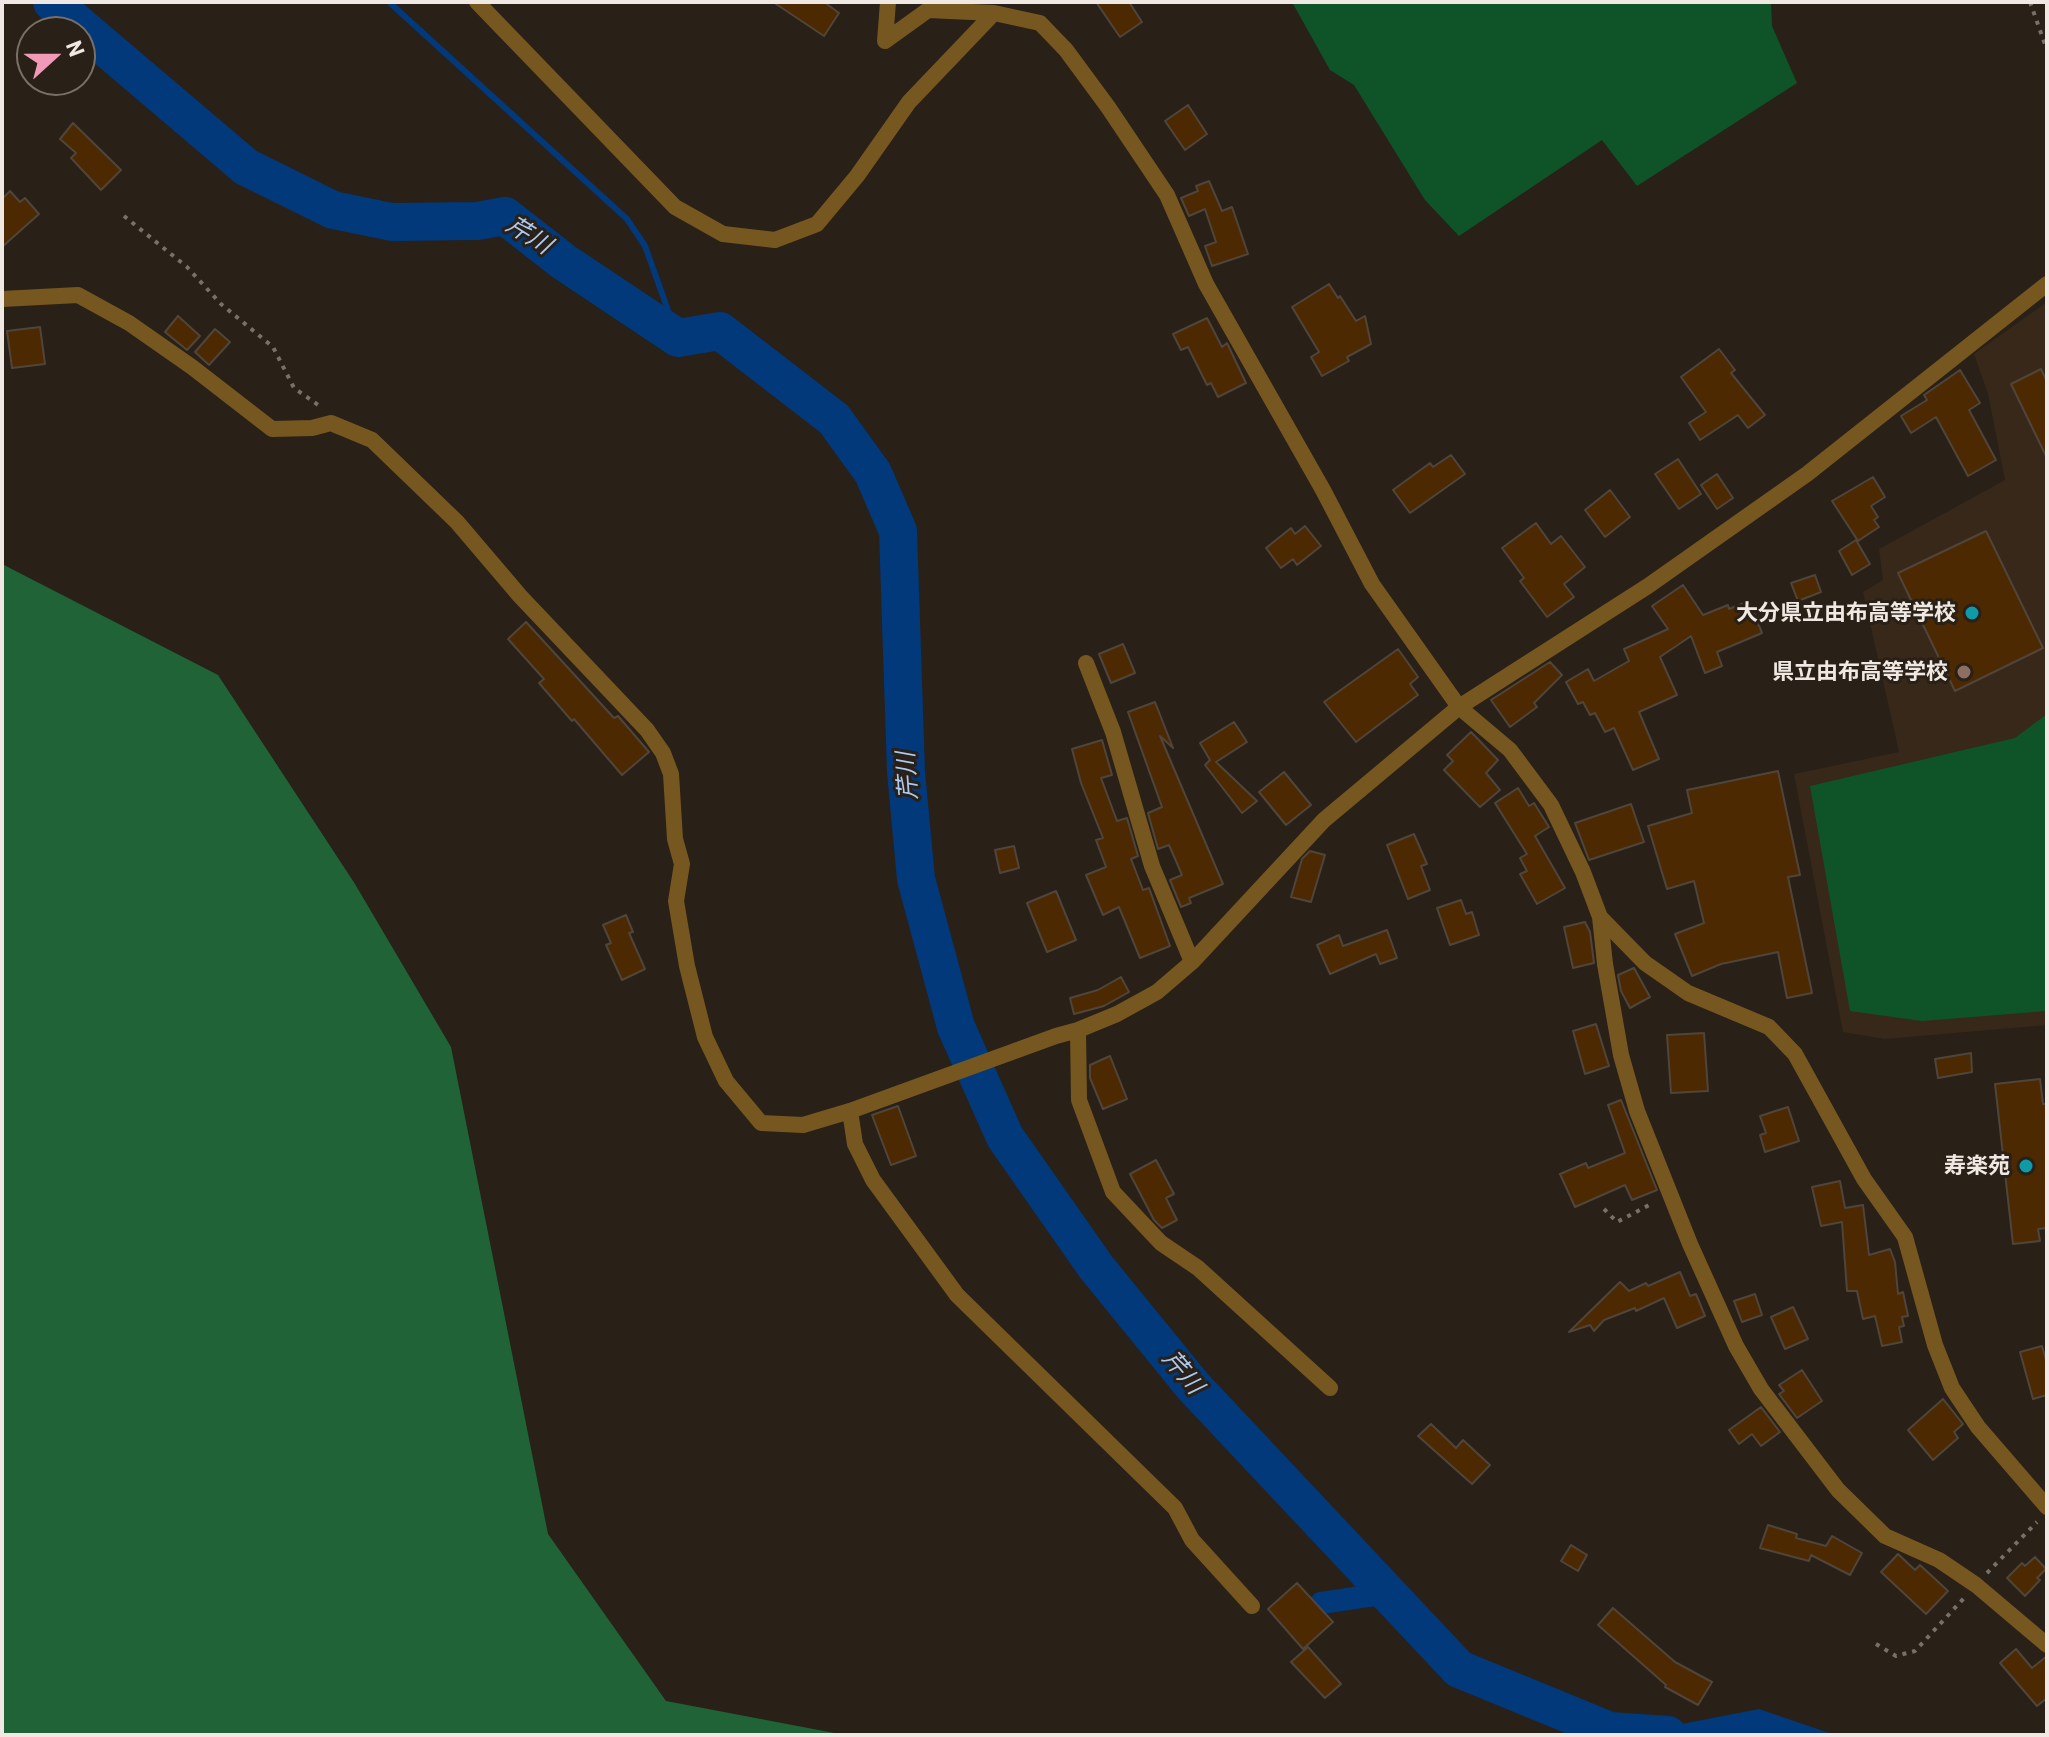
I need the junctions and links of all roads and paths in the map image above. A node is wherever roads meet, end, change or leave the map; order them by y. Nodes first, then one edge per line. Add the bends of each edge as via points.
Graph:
1 (477, 2) edge
2 (888, 2) edge
3 (2030, 2) edge
4 (994, 13) junction
5 (2047, 50) edge
6 (124, 216) dead end
7 (2047, 284) edge
8 (2, 299) edge
9 (333, 415) dead end
10 (1086, 663) dead end
11 (1459, 707) junction
12 (1600, 917) junction
13 (1192, 962) junction
14 (1078, 1030) junction
15 (850, 1111) junction
16 (1670, 1195) junction
17 (1604, 1209) dead end
18 (1330, 1388) dead end
19 (2047, 1507) edge
20 (1252, 1606) dead end
21 (2047, 1645) edge

1 - 4 street via 675,207 723,234 775,240 817,224 909,102
2 - 4 street via 885,41 928,10
3 - 5 path
4 - 11 street via 1040,23 1117,120 1167,195 1206,284 1372,584
6 - 9 path via 273,347 294,388
7 - 11 street via 1795,483 1648,586
8 - 15 street via 78,295 129,323 272,429 331,423 372,440 457,522 663,753 671,774 682,864 676,901 687,966 705,1037 726,1081 761,1123 803,1125
10 - 13 street via 1113,732 1152,866
11 - 12 street via 1510,750 1551,805
11 - 13 street via 1324,820
12 - 16 street via 1621,1055
12 - 19 street via 1645,963 1688,993 1769,1027 1795,1054 1864,1179 1905,1237 1952,1388 1978,1427
13 - 14 street via 1157,992
14 - 15 street
14 - 18 street via 1079,1100 1113,1192 1161,1243 1198,1268
15 - 20 street via 855,1144 873,1180 957,1295 1175,1508 1192,1540
16 - 17 path via 1617,1222
16 - 21 street via 1736,1346 1761,1389 1838,1490 1885,1536 1939,1560

